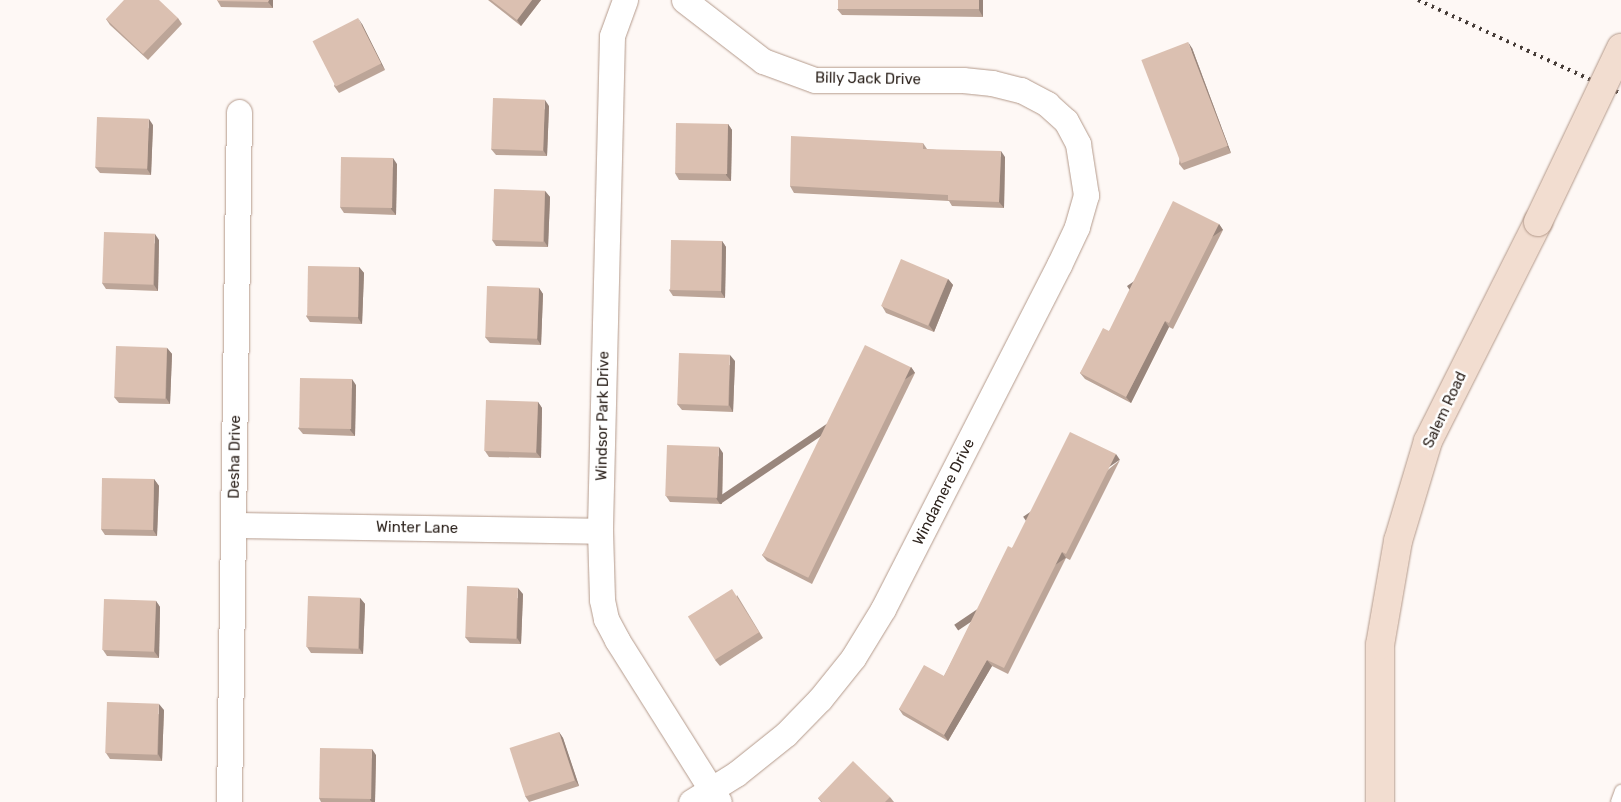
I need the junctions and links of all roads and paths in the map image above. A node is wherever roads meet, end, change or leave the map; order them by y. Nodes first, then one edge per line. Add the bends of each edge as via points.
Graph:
1 (625, 0) edge
2 (684, 0) edge
3 (1621, 48) edge
4 (239, 112) dead end
5 (1066, 121) joint
6 (234, 525) junction
7 (600, 531) junction
8 (1621, 790) edge
9 (707, 798) edge
10 (229, 802) edge
11 (1380, 802) edge
12 (1617, 802) edge

1 - 7 street, Windsor Park Drive via 612,36
2 - 5 street, Billy Jack Drive via 763,60 789,73 814,80 992,83 1021,90 1047,104
3 - 11 main road, Salem Road, bridge via 1428,441 1398,541 1380,645
4 - 6 street, Desha Drive
5 - 9 street, Windamere Drive via 1078,144 1084,167 1086,195 1077,227 884,609 853,658 820,699 786,734
6 - 7 street, Winter Lane
6 - 10 street, Desha Drive
7 - 9 street, Windsor Park Drive via 606,619
8 - 12 lane

